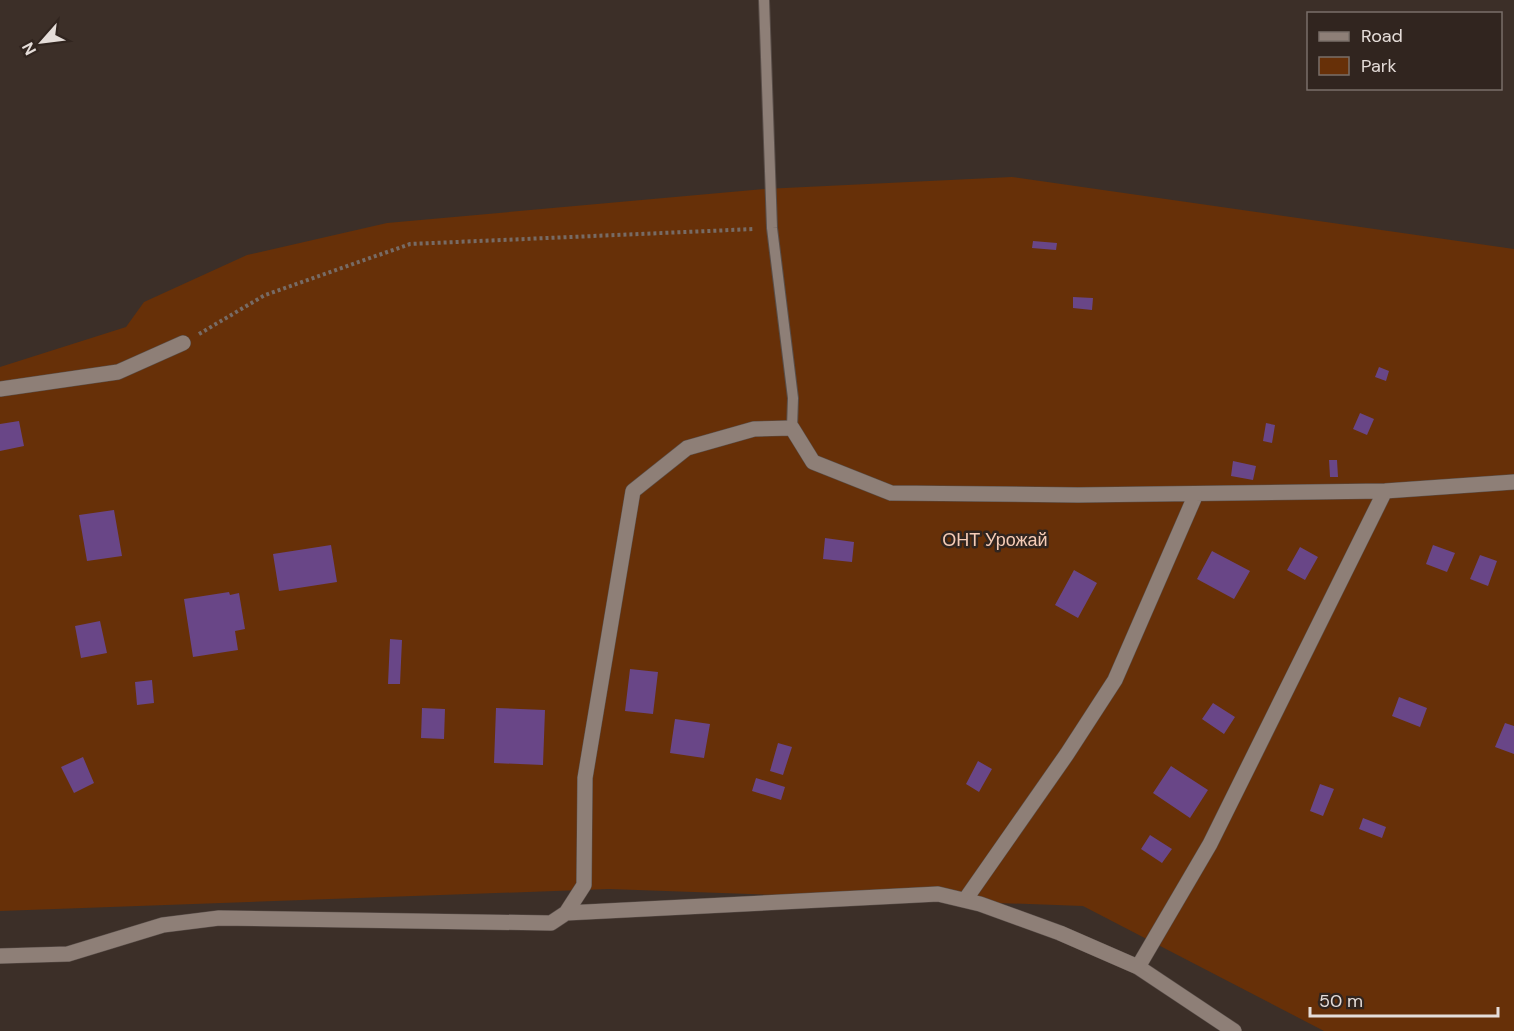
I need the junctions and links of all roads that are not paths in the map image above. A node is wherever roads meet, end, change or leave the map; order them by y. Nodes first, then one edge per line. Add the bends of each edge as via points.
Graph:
1 (764, 0) edge
2 (183, 343) road end
3 (0, 389) edge
4 (792, 428) junction
5 (1514, 482) edge
6 (1385, 491) junction
7 (1196, 494) junction
8 (965, 900) junction
9 (566, 913) junction
10 (0, 956) edge
11 (1138, 967) junction
12 (1234, 1031) edge

1 - 4 lane via 772,228 793,398
2 - 3 street via 118,372
4 - 7 street via 813,462 891,493
4 - 9 street via 754,429 687,448 633,490 585,778 584,885
5 - 6 street
6 - 7 street
6 - 11 street via 1210,844
7 - 8 street via 1115,680
8 - 9 street via 938,894
8 - 11 street via 1060,933
9 - 10 street via 551,923 219,918 163,925 68,954
11 - 12 street

